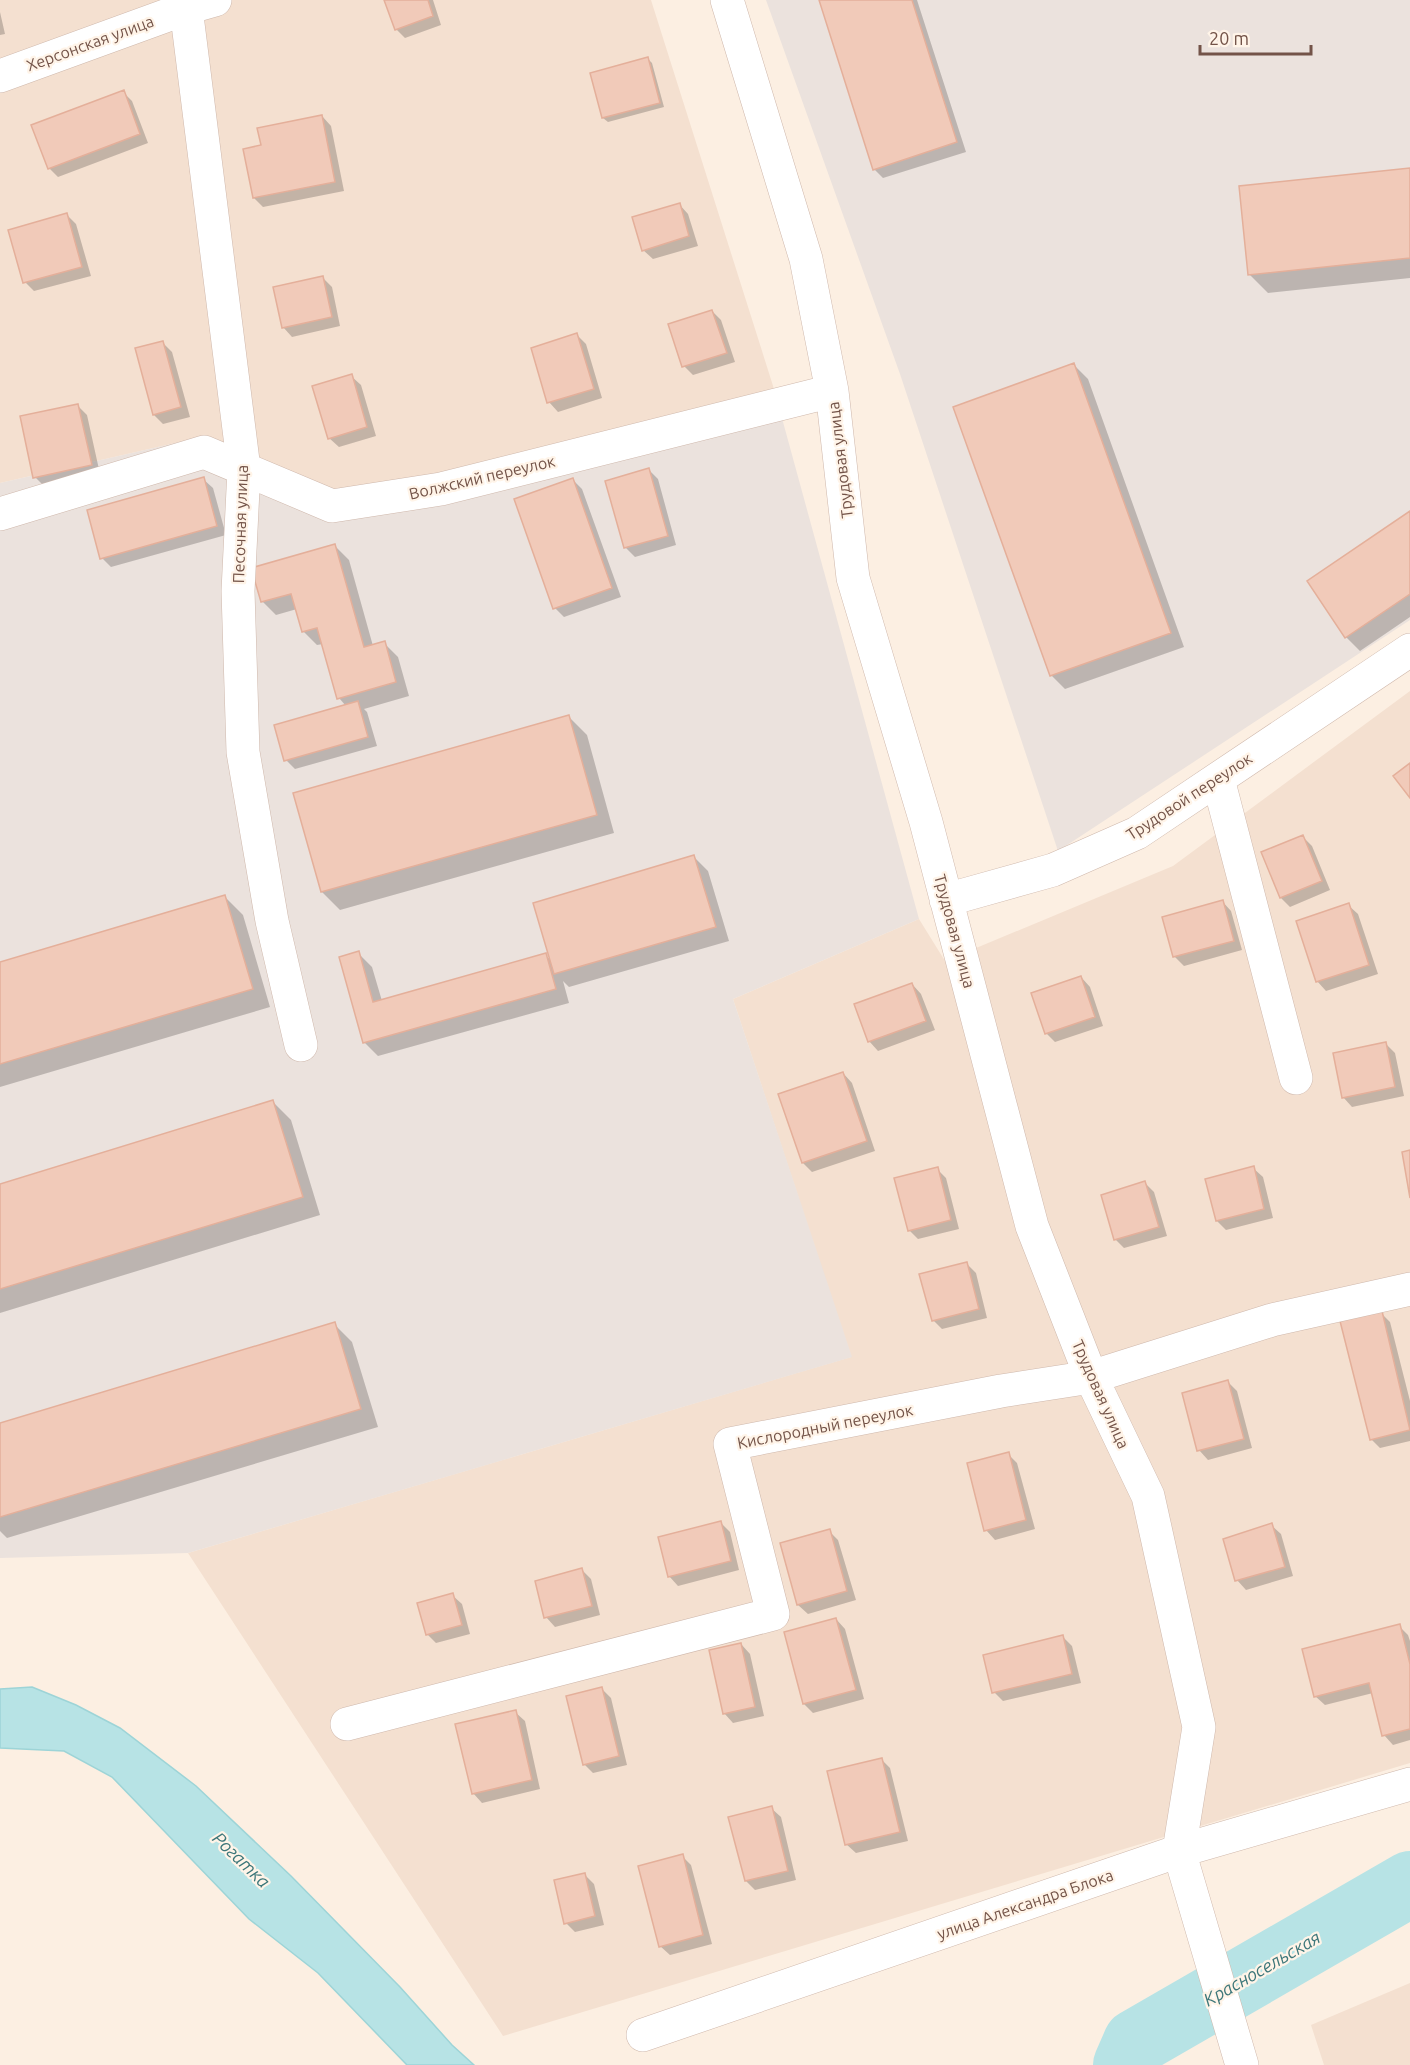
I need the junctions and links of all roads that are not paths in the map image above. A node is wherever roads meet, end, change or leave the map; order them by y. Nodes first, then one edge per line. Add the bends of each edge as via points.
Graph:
1 (727, 0) edge
2 (196, 3) edge
3 (0, 76) edge
4 (832, 391) junction
5 (244, 469) junction
6 (0, 514) edge
7 (1410, 650) edge
8 (1218, 779) junction
9 (946, 900) junction
10 (301, 1045) dead end
11 (1296, 1078) dead end
12 (1410, 1288) edge
13 (1091, 1377) junction
14 (347, 1724) dead end
15 (1410, 1784) edge
16 (1179, 1851) junction
17 (643, 2036) dead end
18 (1242, 2065) edge

1 - 4 street, Трудовая улица via 806,259
2 - 3 street, Херсонская улица
2 - 5 street, Песочная улица
4 - 5 street, Волжский переулок via 441,489 332,506
4 - 9 street, Трудовая улица via 854,578
5 - 6 street, Волжский переулок via 204,452
5 - 10 street, Песочная улица via 238,591 243,752 272,921
7 - 8 street, Трудовой переулок
8 - 9 street, Трудовой переулок via 1137,833 1053,870
8 - 11 street
9 - 13 street, Трудовая улица via 1032,1226
12 - 13 street, Кислородный переулок via 1272,1320
13 - 14 street, Кислородный переулок via 730,1444 773,1614
13 - 16 street, Трудовая улица via 1148,1497 1199,1727
15 - 16 street, улица Александра Блока
16 - 17 street, улица Александра Блока
16 - 18 street

